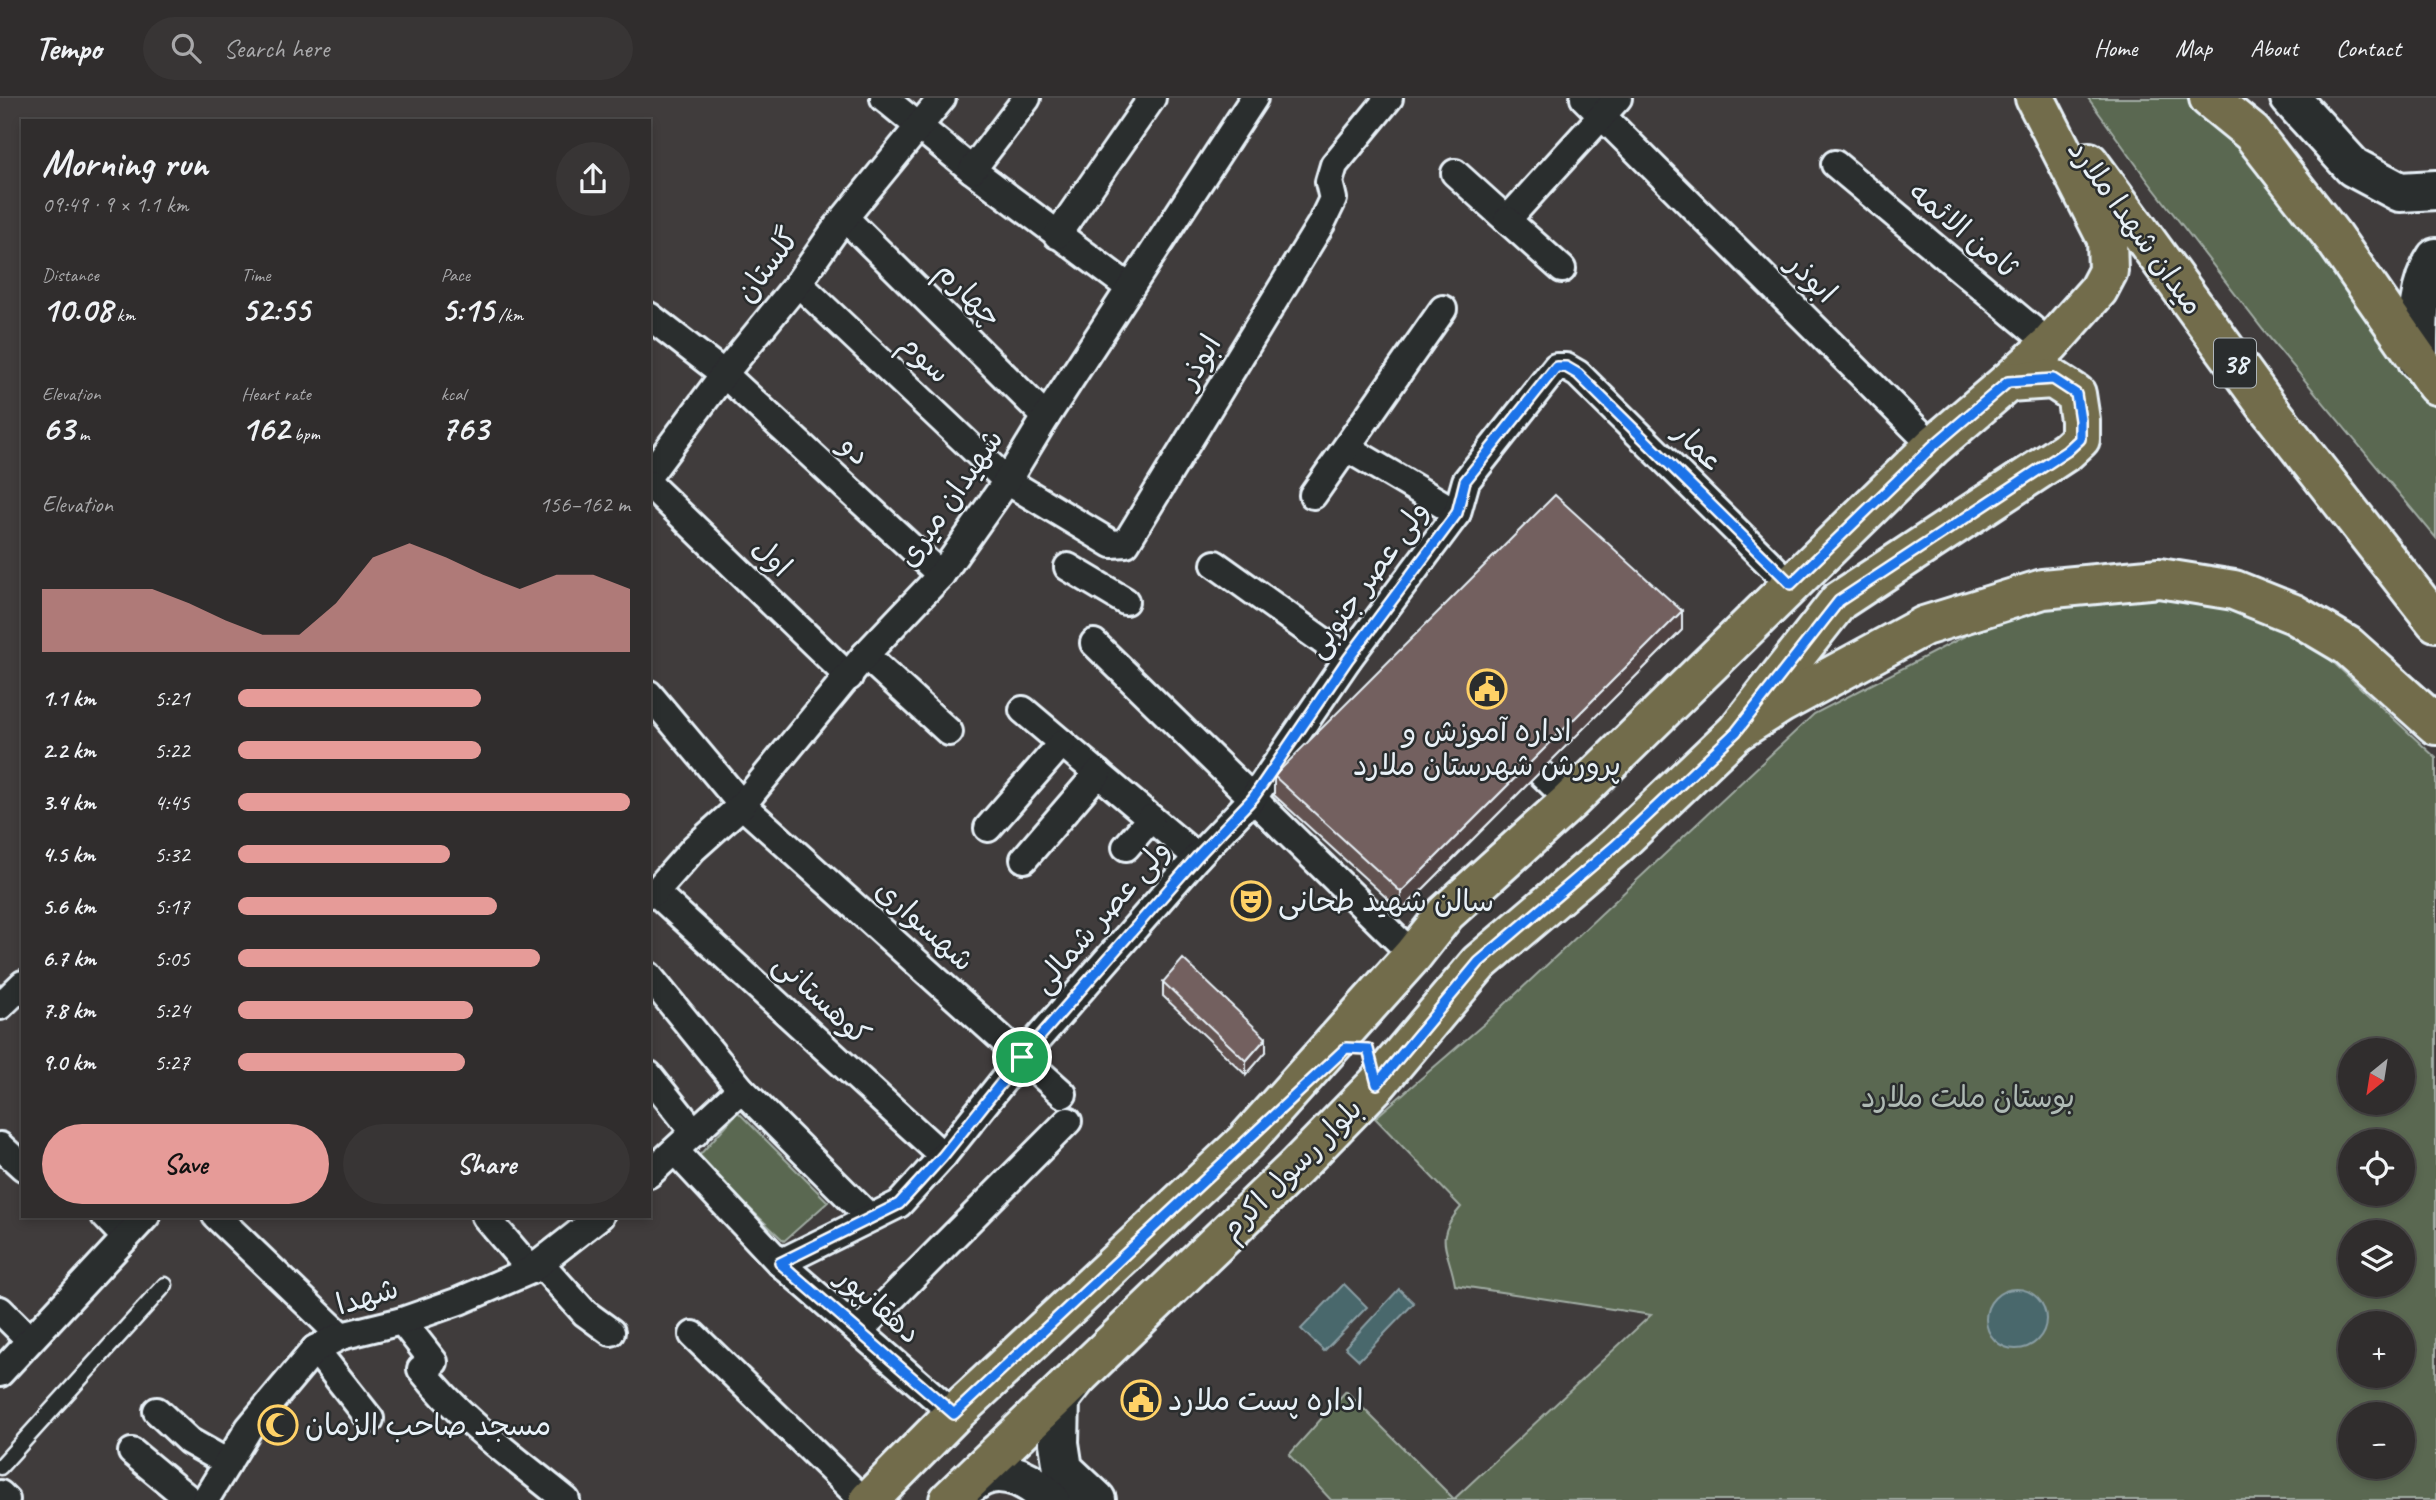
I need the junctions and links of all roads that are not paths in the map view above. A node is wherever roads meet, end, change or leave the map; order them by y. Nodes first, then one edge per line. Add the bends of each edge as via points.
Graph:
1 (884, 98) edge
2 (942, 98) edge
3 (1027, 98) edge
4 (1152, 98) edge
5 (1254, 98) edge
6 (1389, 98) edge
7 (2035, 98) edge
8 (2042, 98) edge
9 (2209, 98) edge
10 (2290, 98) edge
11 (1601, 104) edge
12 (919, 128) junction
13 (1835, 164) dead end
14 (972, 170) junction
15 (1455, 173) dead end
16 (2436, 190) edge
17 (845, 218) junction
18 (1507, 220) junction
19 (1057, 235) junction
20 (2436, 258) edge
21 (1562, 269) dead end
22 (798, 283) junction
23 (1130, 288) junction
24 (1443, 309) dead end
25 (651, 318) edge
26 (2050, 344) junction
27 (1556, 367) joint
28 (2427, 373) edge
29 (724, 374) junction
30 (2008, 382) junction
31 (1046, 417) junction
32 (1933, 446) junction
33 (1347, 448) junction
34 (651, 475) edge
35 (651, 477) edge
36 (1007, 481) junction
37 (1313, 495) dead end
38 (1457, 513) junction
39 (1112, 544) junction
40 (1216, 564) dead end
41 (941, 575) junction
42 (1791, 584) junction
43 (1125, 601) dead end
44 (2436, 622) edge
45 (1094, 643) dead end
46 (865, 655) junction
47 (1348, 659) junction
48 (849, 677) junction
49 (651, 696) edge
50 (1023, 710) dead end
51 (2436, 725) edge
52 (949, 732) dead end
53 (1736, 732) junction
54 (1062, 743) junction
55 (1540, 772) edge
56 (1098, 773) junction
57 (1253, 798) junction
58 (1570, 801) junction
59 (742, 805) junction
60 (1151, 818) junction
61 (988, 828) dead end
62 (1126, 847) dead end
63 (1197, 857) junction
64 (1024, 859) dead end
65 (652, 893) edge
66 (1447, 913) junction
67 (1413, 955) junction
68 (1479, 962) junction
69 (651, 978) edge
70 (21, 986) edge
71 (0, 1006) edge
72 (1022, 1057) junction
73 (651, 1078) edge
74 (1377, 1084) junction
75 (741, 1089) junction
76 (1063, 1094) dead end
77 (1068, 1121) dead end
78 (695, 1133) junction
79 (1245, 1142) junction
80 (0, 1146) edge
81 (676, 1152) junction
82 (943, 1156) junction
83 (21, 1165) edge
84 (651, 1172) edge
85 (107, 1218) edge
86 (144, 1218) edge
87 (218, 1218) edge
88 (487, 1218) edge
89 (597, 1218) edge
90 (870, 1218) junction
91 (125, 1237) junction
92 (780, 1263) junction
93 (535, 1267) junction
94 (165, 1285) dead end
95 (0, 1310) edge
96 (402, 1321) junction
97 (859, 1331) junction
98 (611, 1332) dead end
99 (693, 1335) dead end
100 (341, 1336) junction
101 (30, 1340) junction
102 (315, 1349) junction
103 (1080, 1372) junction
104 (0, 1373) edge
105 (157, 1411) dead end
106 (954, 1414) junction
107 (370, 1419) dead end
108 (132, 1452) dead end
109 (228, 1463) junction
110 (0, 1467) edge
111 (1050, 1485) edge
112 (0, 1494) edge
113 (203, 1499) edge
114 (950, 1499) edge
115 (6, 1500) edge
116 (566, 1500) edge
117 (863, 1500) edge
118 (869, 1500) edge
119 (1096, 1500) edge

1 - 12 street
2 - 12 street, گلستان
3 - 14 street
4 - 19 street
5 - 23 street, شهیدان میری
6 - 39 street, ابوذر via 1334,165 1329,182 1333,199 1321,224 1126,543
7 - 26 main road, بلوار رسول اکرم via 2107,239 2108,271
8 - 44 main road, میدان شهدا ملارد / 38 via 2266,405
9 - 28 main road via 2252,132 2333,237
10 - 16 main road via 2353,167 2400,192
11 - 18 street
11 - 32 street, ابوذر
12 - 14 street
12 - 17 street, گلستان
13 - 26 street, ثامن الائمه
14 - 19 street
15 - 18 street
17 - 22 street, گلستان
17 - 31 street, چهارم
18 - 21 street
19 - 23 street
20 - 28 main road via 2418,309
22 - 29 street, گلستان
22 - 36 street, سوم
23 - 31 street, شهیدان میری
24 - 33 street
25 - 29 street, دو
26 - 30 main road, بلوار رسول اکرم
27 - 38 street, ولی عصر جنوبی via 1465,481
27 - 42 street, عمار via 1578,374
29 - 34 street, گلستان
29 - 41 street, دو
30 - 32 main road, بلوار رسول اکرم
30 - 53 main road, بلوار رسول اکرم via 2053,379 2076,394 2080,439 1839,601
31 - 36 street, شهیدان میری
32 - 42 main road, بلوار رسول اکرم
33 - 37 street
33 - 38 street
35 - 48 street, اول
36 - 39 street
36 - 41 street, شهیدان میری
38 - 47 street, ولی عصر جنوبی
39 - 43 street via 1079,573
40 - 47 street
41 - 46 street, شهیدان میری
42 - 58 main road, بلوار رسول اکرم
45 - 57 street
46 - 48 street, شهیدان میری
46 - 52 street
47 - 57 street, ولی عصر جنوبی
48 - 59 street, شهیدان میری
49 - 59 street, شهسواری
50 - 54 street
51 - 53 main road via 2348,646 2294,614 2234,590 2159,578 2043,589 1924,626
53 - 68 main road, بلوار رسول اکرم via 1615,846
54 - 56 street
54 - 61 street
55 - 58 street
56 - 60 street
56 - 64 street
57 - 63 street, ولی عصر شمالی
57 - 67 street
58 - 66 main road, بلوار رسول اکرم
59 - 65 street, شهیدان میری
59 - 72 street, شهسواری
60 - 62 street
60 - 63 street
63 - 72 street, ولی عصر شمالی
65 - 82 street, کوهستانی
66 - 67 main road, بلوار رسول اکرم
66 - 68 main road via 1445,934 1454,951
67 - 79 main road, بلوار رسول اکرم
68 - 74 main road, بلوار رسول اکرم
69 - 75 street
70 - 71 street
72 - 76 street, شهسواری
72 - 82 street, ولی عصر شمالی
73 - 78 street
74 - 79 main road via 1368,1049 1346,1048
74 - 103 main road, بلوار رسول اکرم via 1296,1168
75 - 78 street
75 - 90 street
77 - 97 street
78 - 81 street
79 - 106 main road, بلوار رسول اکرم
80 - 83 street
81 - 84 street
81 - 92 street, دهقانپور
82 - 90 street, ولی عصر شمالی via 899,1204
85 - 91 street
86 - 91 street
87 - 100 street
88 - 93 street
89 - 93 street, شهدا
90 - 92 street, ولی عصر شمالی
91 - 101 street
92 - 97 street, دهقانپور
93 - 96 street, شهدا
93 - 98 street
94 - 110 lane
95 - 101 street
96 - 100 street, شهدا
96 - 116 street via 434,1362 421,1368 439,1392 478,1431
97 - 106 street, دهقانپور
99 - 117 street
100 - 102 street, شهدا
101 - 104 street
102 - 107 street
102 - 109 street, شهدا via 249,1428
103 - 111 main road via 1060,1399 1059,1443
103 - 114 main road, بلوار رسول اکرم
105 - 109 street via 189,1441
106 - 118 main road, بلوار رسول اکرم
108 - 113 street
109 - 113 street, شهدا
111 - 114 main road via 1019,1476 982,1476
111 - 119 main road
112 - 115 street

